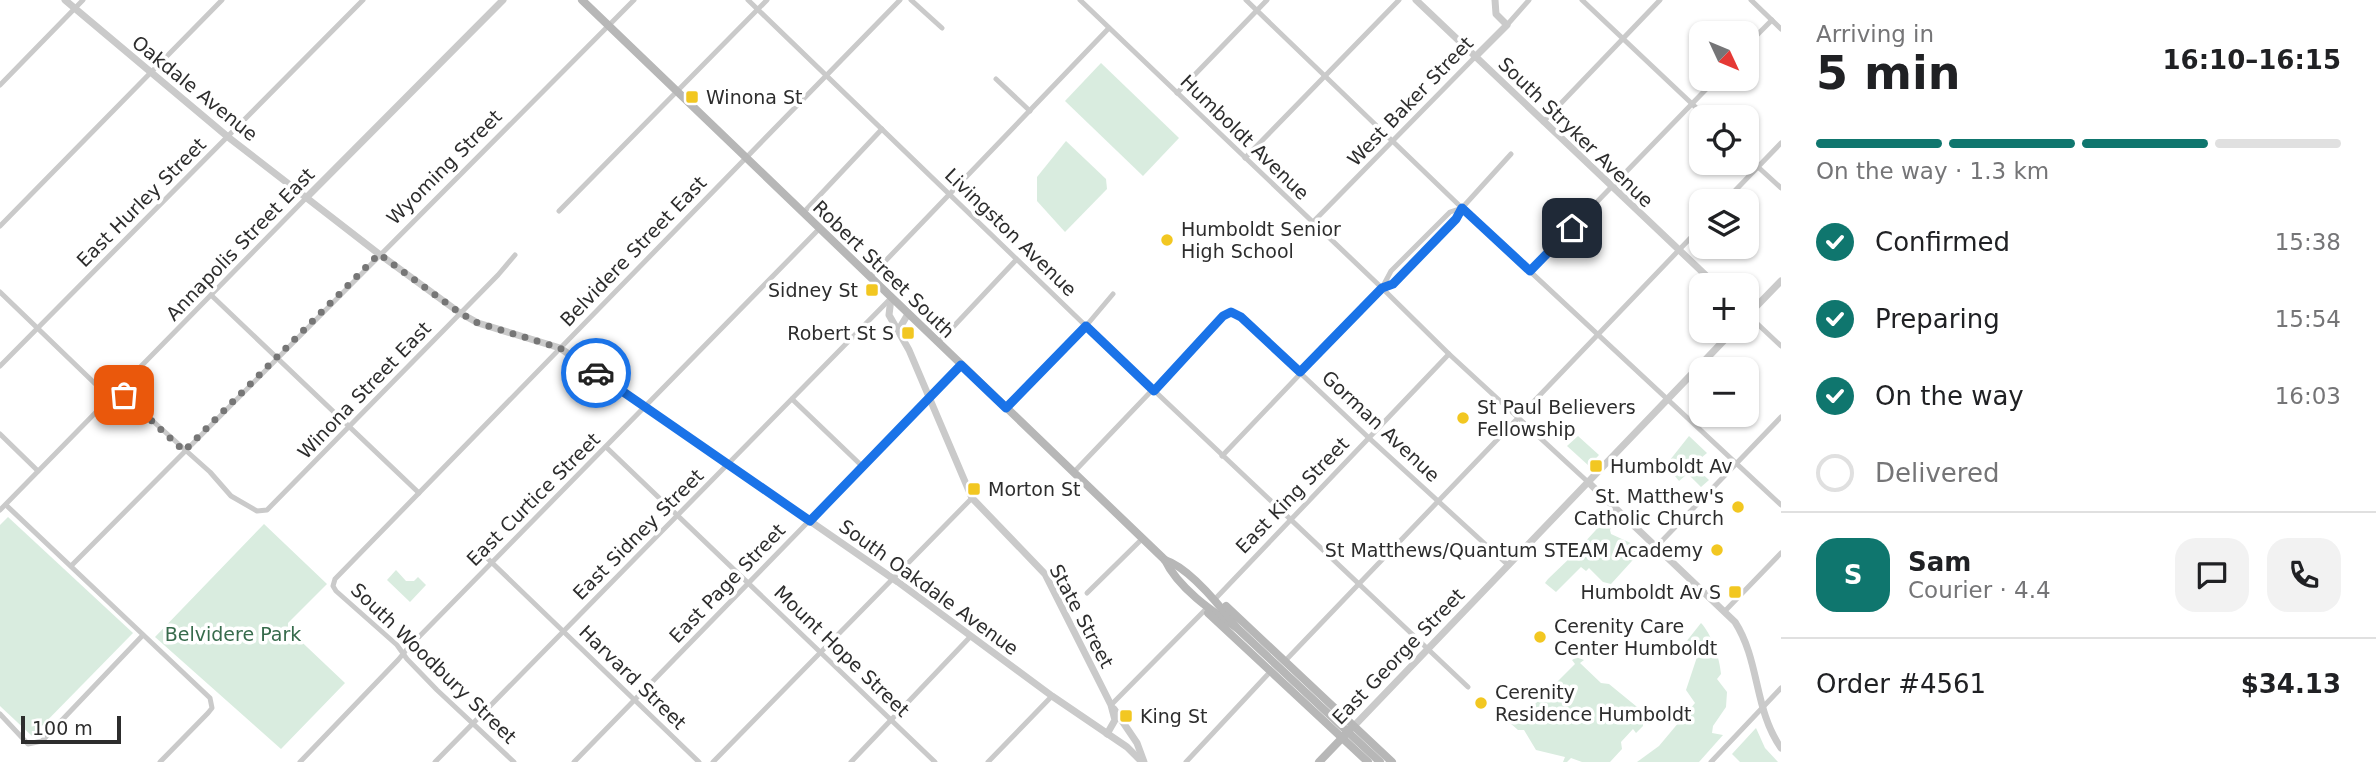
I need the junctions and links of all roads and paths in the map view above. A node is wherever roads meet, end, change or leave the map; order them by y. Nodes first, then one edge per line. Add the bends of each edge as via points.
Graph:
1 (65, 0) edge
2 (83, 0) edge
3 (222, 0) edge
4 (363, 0) edge
5 (503, 0) edge
6 (582, 0) edge
7 (634, 0) edge
8 (748, 0) edge
9 (767, 0) edge
10 (900, 0) edge
11 (911, 0) edge
12 (1080, 0) edge
13 (1246, 0) edge
14 (1267, 0) edge
15 (1399, 0) edge
16 (1416, 0) edge
17 (1495, 0) edge
18 (1529, 0) edge
19 (1582, 0) edge
20 (1660, 0) edge
21 (1751, 0) edge
22 (75, 9) junction
23 (758, 9) junction
24 (1257, 10) junction
25 (1772, 20) junction
26 (608, 25) junction
27 (1507, 25) junction
28 (942, 28) dead end
29 (1109, 28) junction
30 (1781, 29) edge
31 (1759, 33) edge
32 (1623, 38) junction
33 (1475, 57) junction
34 (151, 72) junction
35 (827, 76) junction
36 (1325, 76) junction
37 (996, 79) dead end
38 (0, 85) edge
39 (676, 91) junction
40 (1704, 91) edge
41 (1177, 93) junction
42 (1692, 104) junction
43 (1030, 111) junction
44 (1543, 122) junction
45 (882, 129) junction
46 (228, 136) junction
47 (1394, 141) junction
48 (1781, 143) edge
49 (1511, 154) dead end
50 (746, 158) junction
51 (1245, 158) junction
52 (1759, 166) edge
53 (1759, 168) edge
54 (1750, 175) edge
55 (1611, 186) junction
56 (1781, 188) edge
57 (1737, 189) edge
58 (950, 194) junction
59 (307, 197) junction
60 (1462, 208) junction
61 (559, 211) dead end
62 (803, 213) junction
63 (1312, 223) junction
64 (0, 226) edge
65 (819, 229) junction
66 (1689, 240) edge
67 (1679, 250) junction
68 (379, 254) junction
69 (515, 255) dead end
70 (1016, 260) junction
71 (1530, 271) junction
72 (1703, 273) edge
73 (870, 277) junction
74 (1781, 281) edge
75 (1382, 288) junction
76 (0, 292) edge
77 (1113, 294) dead end
78 (211, 295) junction
79 (891, 298) junction
80 (1759, 303) edge
81 (460, 313) junction
82 (908, 314) junction
83 (1086, 326) junction
84 (1759, 326) edge
85 (37, 328) junction
86 (898, 329) junction
87 (1599, 334) junction
88 (937, 343) junction
89 (1721, 343) edge
90 (1781, 346) edge
91 (560, 348) junction
92 (1449, 354) junction
93 (276, 359) junction
94 (961, 365) junction
95 (0, 366) edge
96 (1300, 372) junction
97 (118, 390) junction
98 (1154, 391) junction
99 (110, 398) junction
100 (928, 398) junction
101 (1668, 398) junction
102 (792, 399) junction
103 (646, 407) junction
104 (1006, 408) junction
105 (1519, 417) junction
106 (1781, 417) edge
107 (350, 427) junction
108 (0, 434) edge
109 (1369, 438) junction
110 (606, 447) junction
111 (184, 451) junction
112 (1222, 456) junction
113 (1737, 463) junction
114 (728, 464) junction
115 (863, 467) junction
116 (38, 471) junction
117 (1073, 473) junction
118 (1588, 482) junction
119 (419, 493) junction
120 (972, 498) junction
121 (1439, 500) junction
122 (6, 505) junction
123 (1781, 505) edge
124 (0, 510) edge
125 (678, 516) junction
126 (1291, 519) junction
127 (810, 521) junction
128 (1143, 538) junction
129 (1657, 546) junction
130 (1781, 553) edge
131 (485, 556) dead end
132 (493, 562) junction
133 (1508, 565) junction
134 (71, 566) junction
135 (893, 578) junction
136 (749, 583) junction
137 (1359, 583) junction
138 (333, 586) joint
139 (1199, 592) junction
140 (1087, 593) dead end
141 (1217, 597) junction
142 (1205, 610) junction
143 (1725, 611) junction
144 (564, 631) junction
145 (144, 635) junction
146 (971, 636) junction
147 (1427, 648) junction
148 (404, 653) junction
149 (820, 653) junction
150 (1285, 661) junction
151 (1270, 672) junction
152 (1468, 687) dead end
153 (1781, 688) edge
154 (1052, 696) junction
155 (635, 700) junction
156 (1111, 705) junction
157 (1762, 708) junction
158 (0, 714) edge
159 (891, 720) junction
160 (473, 723) junction
161 (1353, 726) junction
162 (1107, 734) junction
163 (1343, 737) junction
164 (1781, 748) edge
165 (160, 762) edge
166 (300, 762) edge
167 (435, 762) edge
168 (514, 762) edge
169 (574, 762) edge
170 (699, 762) edge
171 (713, 762) edge
172 (851, 762) edge
173 (935, 762) edge
174 (988, 762) edge
175 (1143, 762) edge
176 (1186, 762) edge
177 (1319, 762) edge
178 (1368, 762) edge
179 (1380, 762) edge
180 (1392, 762) edge
181 (1711, 762) edge

1 - 22 street, Oakdale Avenue
2 - 22 street
3 - 34 street
4 - 46 street, East Hurley Street
5 - 59 street, Annapolis Street East
6 - 26 main road, Robert Street South
7 - 26 street, Wyoming Street
8 - 23 street, Livingston Avenue
9 - 23 street
10 - 35 street, Belvidere Street East
11 - 28 street
12 - 29 street, Humboldt Avenue
13 - 24 street
14 - 24 street
15 - 36 street
16 - 33 street, South Stryker Avenue
17 - 27 street via 1496,14
18 - 27 street, West Baker Street
19 - 32 street
20 - 32 street
21 - 25 street
22 - 34 street, Oakdale Avenue
22 - 38 street
23 - 35 street, Livingston Avenue
23 - 39 street
24 - 36 street
24 - 41 street
25 - 30 street
25 - 31 street
26 - 39 main road, Robert Street South
26 - 68 street, Wyoming Street
27 - 33 street, West Baker Street
29 - 41 street, Humboldt Avenue
29 - 43 street
32 - 42 street
32 - 44 street
33 - 44 street, South Stryker Avenue
33 - 47 street, West Baker Street
34 - 46 street, Oakdale Avenue
34 - 64 street
35 - 45 street, Livingston Avenue
35 - 50 street, Belvidere Street East
36 - 47 street
36 - 51 street
37 - 43 street
39 - 50 main road, Robert Street South
39 - 61 street
40 - 42 street
41 - 51 street, Humboldt Avenue
42 - 55 street
43 - 58 street
44 - 55 street, South Stryker Avenue
45 - 58 street, Livingston Avenue
45 - 62 street
46 - 59 street, Oakdale Avenue
46 - 85 street, East Hurley Street
47 - 60 street
47 - 63 street, West Baker Street
48 - 52 street
49 - 60 street
50 - 62 main road, Robert Street South
50 - 91 street, Belvidere Street East
51 - 63 street, Humboldt Avenue
53 - 56 street
54 - 57 street
55 - 67 street, South Stryker Avenue
55 - 71 street
58 - 70 street, Livingston Avenue
58 - 73 street
59 - 68 street, South Oakdale Avenue
59 - 78 street, Annapolis Street East
60 - 71 street
60 - 75 street via 1393,284
60 - 75 street via 1450,212 1391,271
62 - 65 main road, Robert Street South
63 - 75 street, Humboldt Avenue
65 - 73 main road, Robert Street South
65 - 103 street, East Curtice Street
66 - 67 street
67 - 72 street, South Stryker Avenue
67 - 87 street
68 - 81 street, South Oakdale Avenue
68 - 93 street, Wyoming Street
69 - 81 street, Winona Street East
70 - 83 street, Livingston Avenue
70 - 88 street
71 - 87 street
73 - 79 main road, Robert Street South
74 - 80 street
75 - 92 street, Humboldt Avenue
75 - 96 street
76 - 85 street
77 - 83 street
78 - 93 street
78 - 97 street, Annapolis Street East
79 - 82 main road, Robert Street South
79 - 86 street, State Street via 889,315
79 - 102 street, East Sidney Street
81 - 91 street, South Oakdale Avenue
81 - 107 street, Winona Street East
82 - 86 street
82 - 88 main road, Robert Street South
83 - 98 street, Livingston Avenue
83 - 104 street
84 - 90 street
85 - 95 street, East Hurley Street
85 - 99 street
86 - 100 street, State Street
87 - 101 street
87 - 105 street
88 - 94 main road, Robert Street South
89 - 101 street, East George Street
91 - 103 street, South Oakdale Avenue
91 - 119 street, Belvidere Street East
92 - 105 street, Humboldt Avenue
92 - 109 street, East King Street
93 - 107 street
93 - 111 street, Wyoming Street
94 - 100 street, East Page Street
94 - 104 main road, Robert Street South
96 - 98 street, Gorman Avenue via 1231,312
96 - 109 street, Gorman Avenue
96 - 112 street
97 - 99 street, Annapolis Street East
97 - 111 street
98 - 112 street, Livingston Avenue
98 - 117 street
99 - 116 street, Annapolis Street East
100 - 115 street, East Page Street
100 - 120 street, State Street
101 - 113 street
101 - 118 street, East George Street
102 - 114 street, East Sidney Street
102 - 115 street
103 - 110 street, East Curtice Street
103 - 114 street, South Oakdale Avenue
104 - 117 main road, Robert Street South
105 - 118 street, Humboldt Avenue
105 - 121 street
106 - 113 street
107 - 111 street, Winona Street East via 276,503 261,511 235,500
107 - 119 street
108 - 116 street
109 - 121 street, Gorman Avenue
109 - 126 street, East King Street
110 - 125 street, Mount Hope Street
110 - 132 street, East Curtice Street
111 - 134 street, Wyoming Street
112 - 126 street, Livingston Avenue
113 - 123 street
113 - 129 street
114 - 125 street, East Sidney Street
114 - 127 street, South Oakdale Avenue
115 - 127 street, East Page Street
116 - 122 street, Annapolis Street East
117 - 128 main road, Robert Street South
118 - 129 street, Humboldt Avenue
118 - 133 street, East George Street
119 - 138 street, Belvidere Street East
120 - 135 street
120 - 156 street, State Street via 1045,574
121 - 133 street, Gorman Avenue
121 - 137 street
122 - 124 street, Annapolis Street East
122 - 134 street
125 - 136 street, Mount Hope Street
125 - 144 street, East Sidney Street
126 - 137 street, Livingston Avenue
126 - 141 street, East King Street
127 - 135 street, South Oakdale Avenue
127 - 136 street, East Page Street
128 - 139 main road, Robert Street South via 1173,573
128 - 140 street
129 - 143 street, Humboldt Avenue
130 - 143 street
131 - 132 street, Harvard Street
132 - 144 street, Harvard Street
132 - 148 street, East Curtice Street
133 - 147 street, East George Street
134 - 145 street
135 - 146 street, South Oakdale Avenue
135 - 149 street
136 - 149 street, Mount Hope Street
136 - 155 street, East Page Street
137 - 147 street, Livingston Avenue
137 - 150 street
138 - 148 street, South Woodbury Street
139 - 141 main road
139 - 142 main road
139 - 179 main road, Robert Street South
141 - 150 main road
142 - 151 main road
142 - 156 street
143 - 157 street, Humboldt Avenue via 1746,642
144 - 155 street, Harvard Street
144 - 160 street, East Sidney Street
145 - 158 street via 42,741 28,744
145 - 165 street via 212,702 208,713
146 - 154 street, South Oakdale Avenue
146 - 159 street
147 - 152 street, Livingston Avenue
147 - 161 street, East George Street
148 - 160 street, South Woodbury Street
148 - 166 street, East Curtice Street
149 - 159 street, Mount Hope Street
149 - 171 street
150 - 161 main road
151 - 163 main road
151 - 176 street
153 - 157 street
154 - 162 street, South Oakdale Avenue
154 - 174 street
155 - 169 street, East Page Street
155 - 170 street, Harvard Street
156 - 162 street via 1115,720
156 - 175 street, State Street via 1134,738
157 - 164 street, Humboldt Avenue
157 - 181 street
159 - 172 street
159 - 173 street, Mount Hope Street
160 - 167 street, East Sidney Street
160 - 168 street, South Woodbury Street
161 - 163 main road, East George Street, bridge
161 - 180 main road
162 - 175 street, South Oakdale Avenue
163 - 177 main road, East George Street
163 - 178 main road

